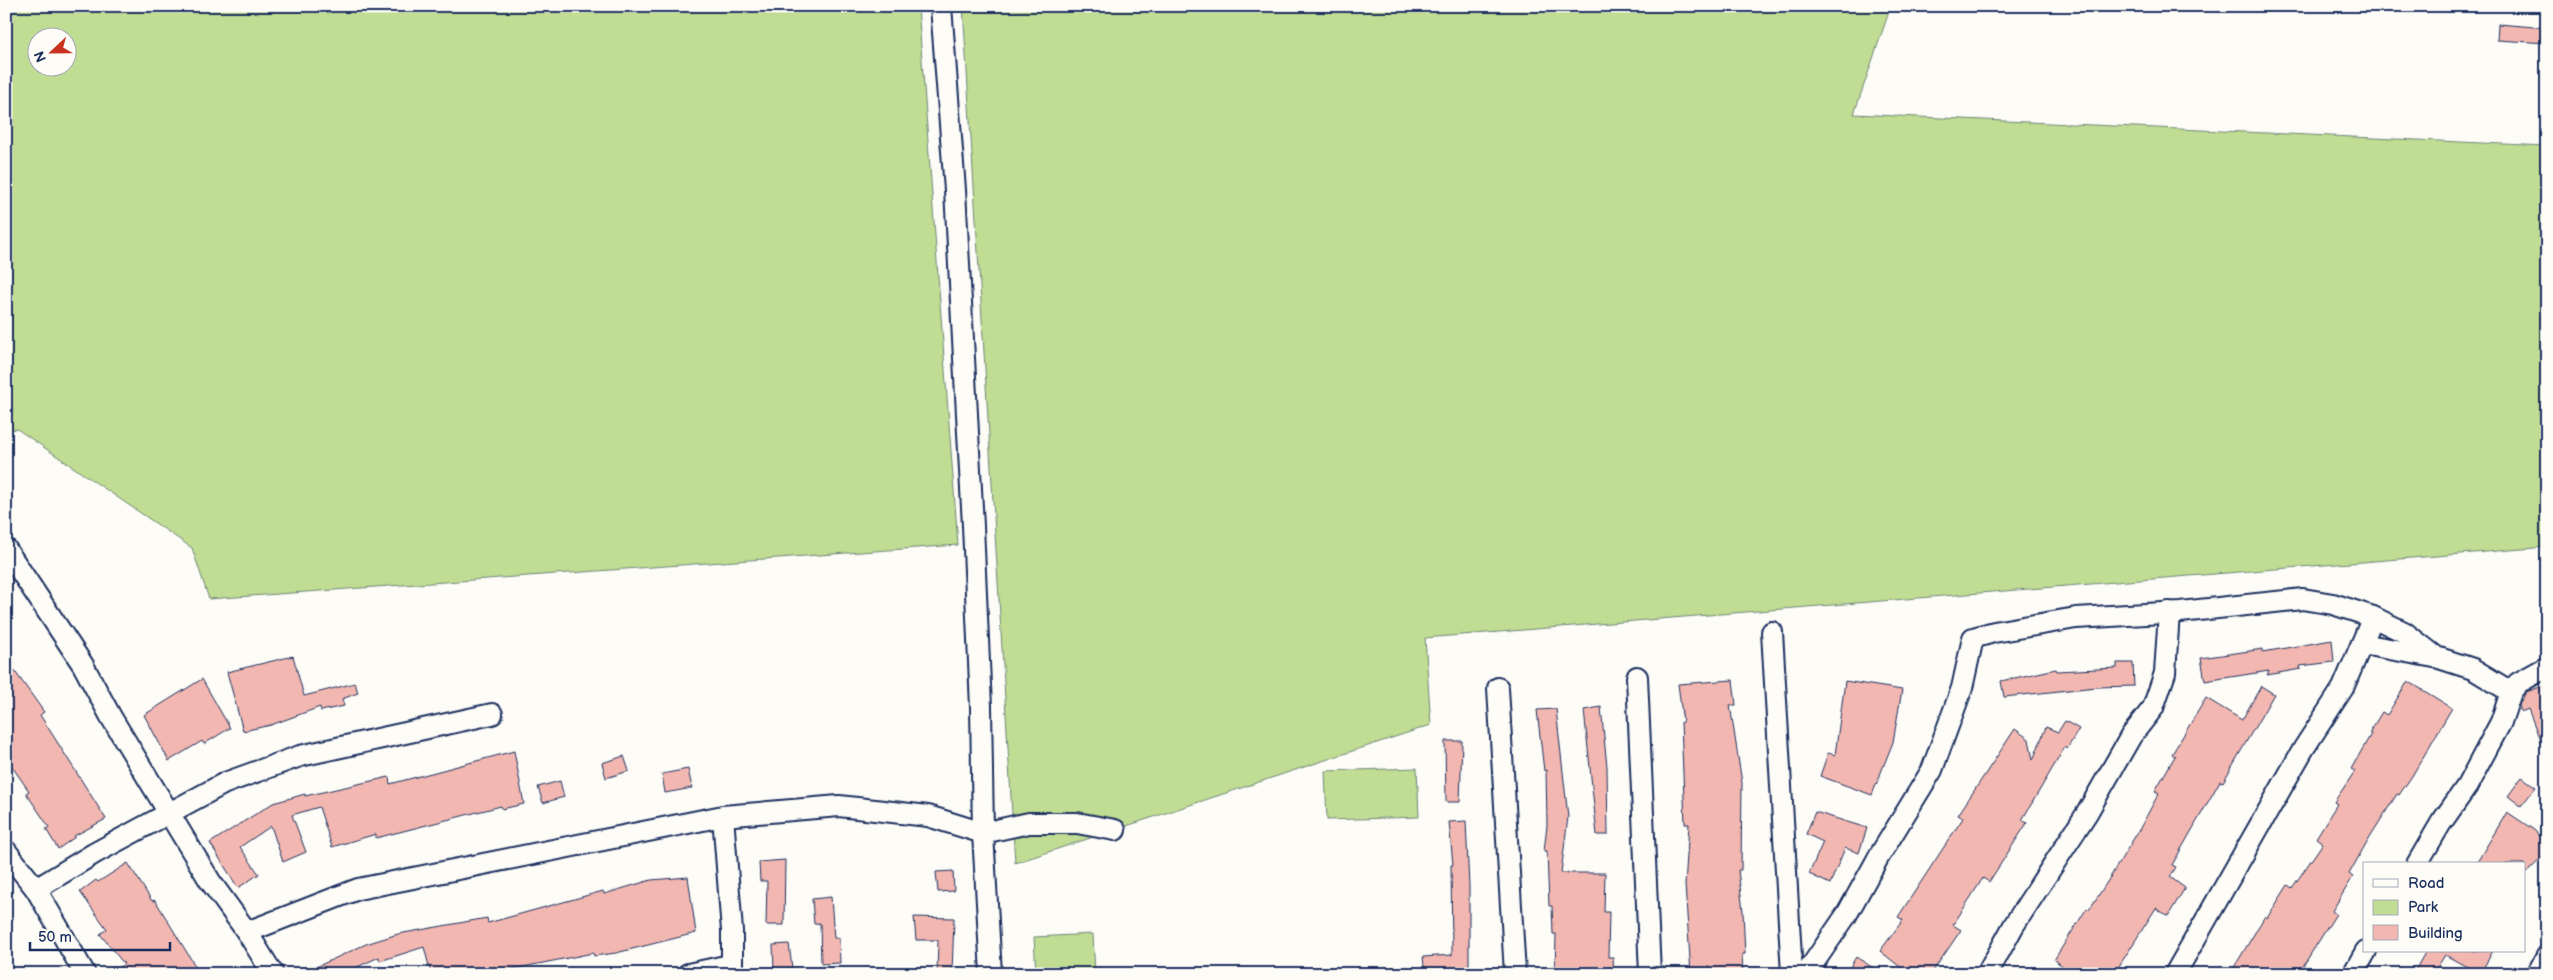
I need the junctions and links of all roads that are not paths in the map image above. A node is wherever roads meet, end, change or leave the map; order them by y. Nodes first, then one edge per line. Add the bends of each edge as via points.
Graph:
1 (941, 6) edge
2 (6, 549) edge
3 (2169, 612) junction
4 (2373, 617) junction
5 (1772, 632) dead end
6 (2362, 644) junction
7 (2436, 657) junction
8 (2547, 667) edge
9 (1637, 677) dead end
10 (1498, 688) dead end
11 (2511, 692) junction
12 (492, 714) dead end
13 (171, 814) junction
14 (722, 816) junction
15 (1115, 830) dead end
16 (983, 833) junction
17 (6, 851) edge
18 (2417, 862) edge
19 (36, 889) junction
20 (247, 932) junction
21 (2365, 952) edge
22 (2547, 956) edge
23 (731, 969) edge
24 (84, 974) edge
25 (273, 974) edge
26 (688, 974) edge
27 (991, 974) edge
28 (1515, 974) edge
29 (1650, 974) edge
30 (1792, 974) edge
31 (1806, 974) edge
32 (1987, 974) edge
33 (2175, 974) edge
34 (2353, 974) edge
35 (2537, 974) edge

1 - 16 street via 955,190 973,526
2 - 13 street via 83,665
3 - 4 street via 2304,599
3 - 31 street via 2076,618 1973,638 1962,688 1932,770 1847,914
3 - 32 street via 2165,673 2153,708 2131,736
4 - 6 street
4 - 7 street via 2404,632
5 - 30 street
6 - 7 street
6 - 33 street via 2343,688 2304,748
7 - 11 street via 2473,669
8 - 11 street via 2518,683
9 - 29 street
10 - 28 street
11 - 18 street via 2501,722 2467,786
12 - 13 street via 300,756 225,783
13 - 19 street via 95,853
13 - 20 street via 210,881
14 - 16 street via 839,806 928,816
14 - 20 street via 358,889
14 - 23 street via 732,931
15 - 16 street via 1076,823 1029,822
16 - 27 street
17 - 19 street
19 - 24 street
20 - 25 street
21 - 34 street
22 - 35 street
23 - 26 street

